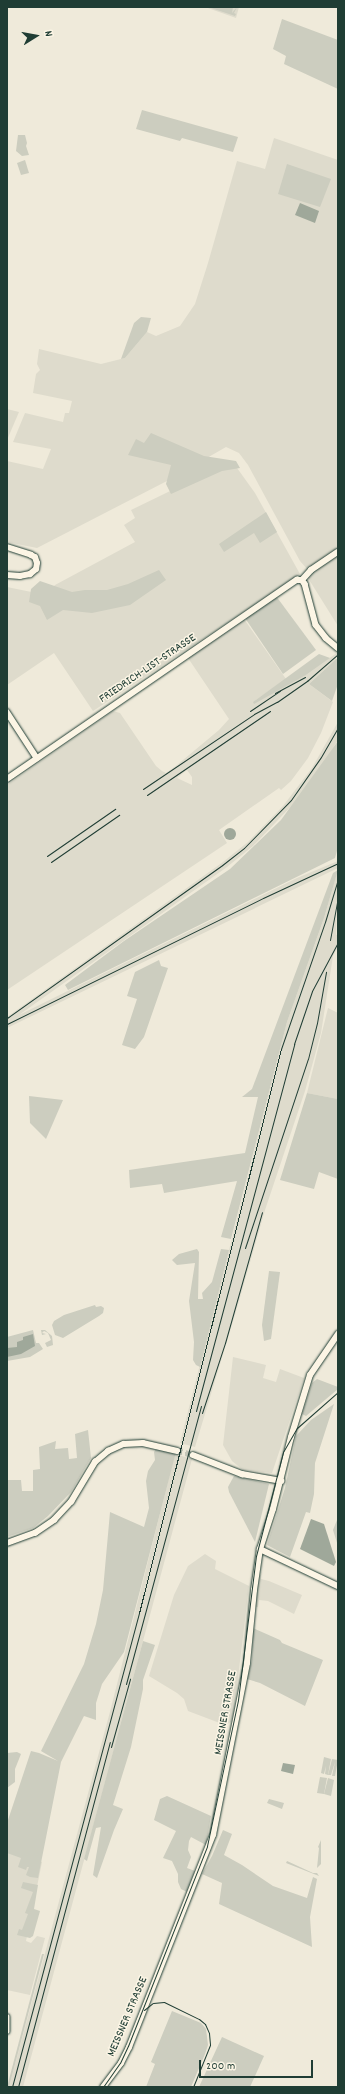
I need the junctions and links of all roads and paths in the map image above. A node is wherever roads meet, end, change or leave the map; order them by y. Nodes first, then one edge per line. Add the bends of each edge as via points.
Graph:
1 (7, 547) edge
2 (338, 552) edge
3 (7, 575) edge
4 (302, 580) junction
5 (336, 647) edge
6 (7, 712) edge
7 (37, 758) junction
8 (7, 779) edge
9 (338, 1334) edge
10 (177, 1451) tunnel mouth
11 (194, 1455) tunnel mouth
12 (281, 1481) junction
13 (7, 1543) edge
14 (260, 1549) junction
15 (338, 1586) edge
16 (7, 2017) edge
17 (7, 2032) edge
18 (104, 2087) edge

1 - 3 main road via 35,557 37,563 36,569 30,574
2 - 4 street, FRIEDRICH-LIST-STRASSE
4 - 5 street via 316,625
4 - 7 street, FRIEDRICH-LIST-STRASSE via 298,580
6 - 7 street
7 - 8 street, FRIEDRICH-LIST-STRASSE
9 - 12 main road, MEISSNER STRASSE via 310,1375
10 - 13 street via 143,1443 124,1444 108,1451 95,1462 71,1502 54,1520 31,1535
11 - 12 street via 242,1474
12 - 14 main road, MEISSNER STRASSE
14 - 15 street
14 - 18 main road, MEISSNER STRASSE via 247,1663 213,1835 129,2047
16 - 17 street

